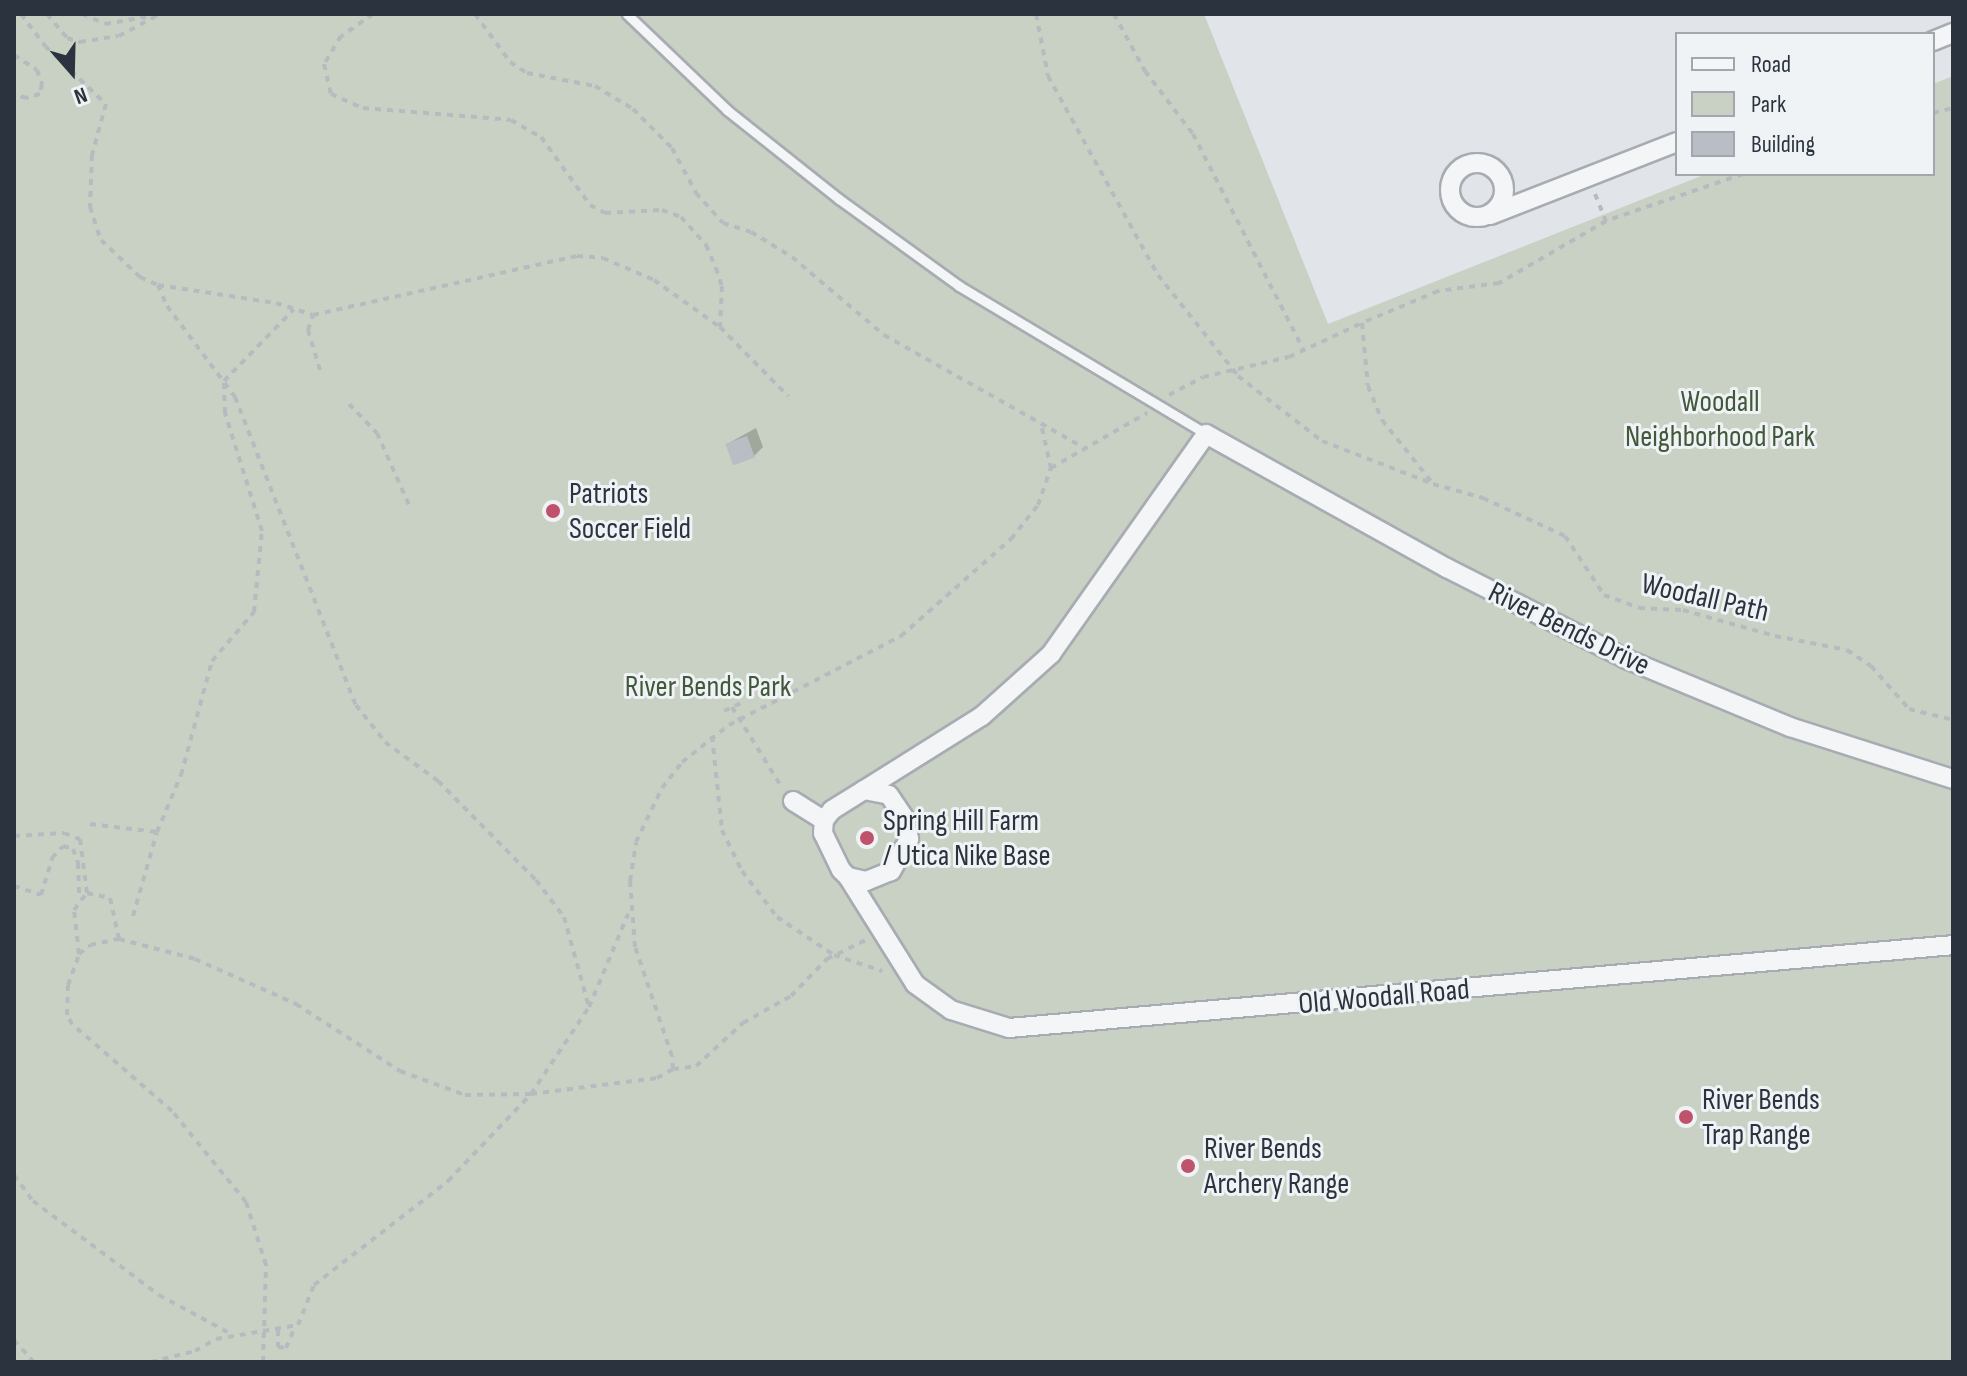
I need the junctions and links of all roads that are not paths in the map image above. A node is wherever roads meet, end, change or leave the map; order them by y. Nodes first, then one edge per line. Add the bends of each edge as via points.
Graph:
1 (627, 14) edge
2 (1675, 143) edge
3 (1496, 170) junction
4 (1530, 197) junction
5 (1490, 215) junction
6 (1206, 434) junction
7 (892, 772) junction
8 (1953, 779) edge
9 (864, 790) junction
10 (793, 801) road end
11 (894, 801) junction
12 (824, 820) junction
13 (848, 877) junction
14 (880, 878) junction
15 (866, 910) junction
16 (1953, 945) edge

1 - 6 lane via 727,110 851,208 959,286
2 - 4 street
3 - 4 street
3 - 5 street via 1505,194
3 - 5 street via 1472,163 1456,173 1450,190 1463,214
4 - 5 street
6 - 7 street via 1051,654 982,716
6 - 8 street, River Bends Drive via 1447,568 1626,659 1790,727
7 - 9 street
7 - 11 street
9 - 11 street via 884,791
9 - 12 street via 841,802
10 - 12 street
11 - 14 street via 909,839 901,861
12 - 13 street, Old Woodall Road via 827,847
13 - 14 street
13 - 15 street, Old Woodall Road
14 - 15 street via 869,891
15 - 16 street, Old Woodall Road via 903,971 928,996 968,1019 1031,1029

